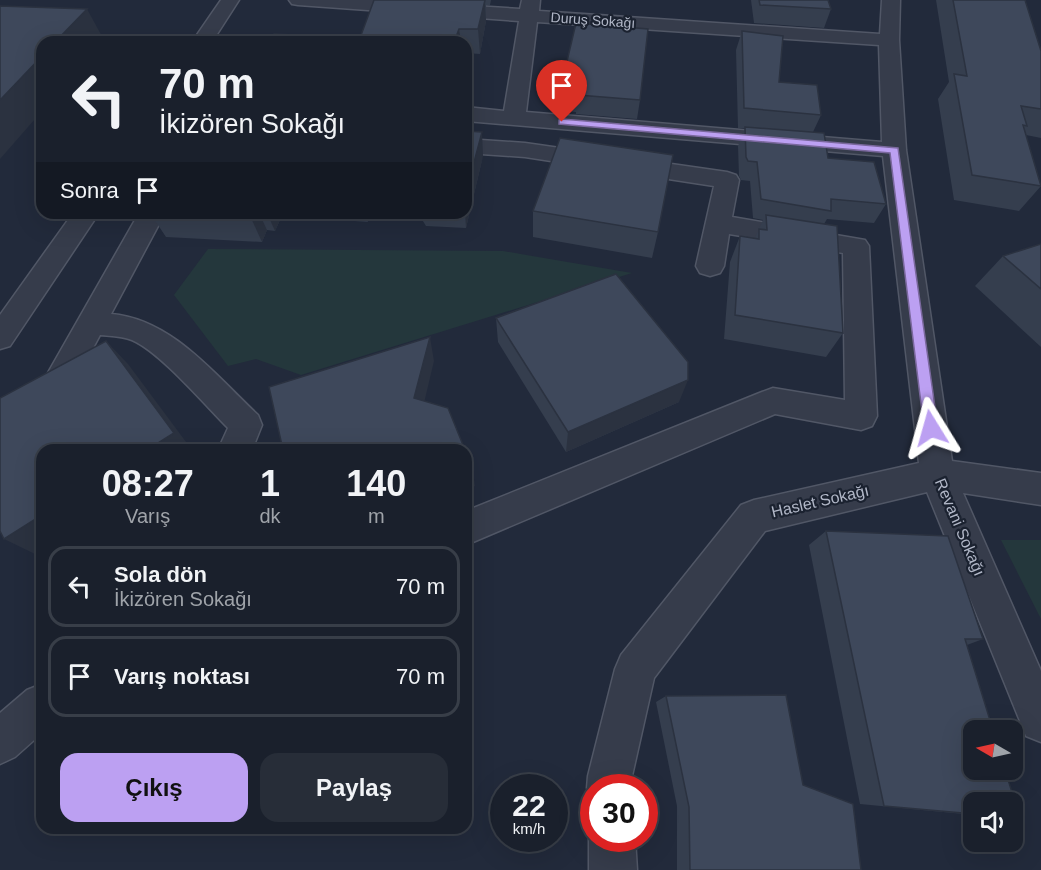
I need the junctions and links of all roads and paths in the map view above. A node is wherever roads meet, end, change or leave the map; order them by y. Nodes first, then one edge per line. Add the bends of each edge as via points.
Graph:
1 (230, 0) edge
2 (298, 0) edge
3 (891, 0) edge
4 (530, 8) edge
5 (206, 36) edge
6 (889, 40) junction
7 (472, 114) edge
8 (514, 118) junction
9 (472, 146) edge
10 (894, 150) junction
11 (82, 219) edge
12 (149, 219) edge
13 (719, 224) junction
14 (710, 266) dead end
15 (91, 323) junction
16 (0, 338) edge
17 (61, 378) edge
18 (238, 444) edge
19 (937, 474) junction
20 (1041, 489) edge
21 (472, 526) edge
22 (36, 710) edge
23 (1041, 721) edge
24 (0, 742) edge
25 (610, 774) edge
26 (612, 852) edge
27 (612, 870) edge

1 - 5 street
2 - 4 street, Duruş Sokağı
3 - 6 street, Revani Sokağı
4 - 6 street, Duruş Sokağı
4 - 8 street
6 - 10 street, Revani Sokağı
7 - 8 street
8 - 10 street
9 - 13 street via 525,150 727,180
10 - 19 street, Revani Sokağı
11 - 16 street
12 - 15 street
13 - 14 street
13 - 21 street via 856,246 861,416 773,402
15 - 17 street
15 - 18 street via 123,326 162,343 246,425
19 - 20 street, Haslet Sokağı
19 - 23 street, Revani Sokağı
19 - 25 street, Haslet Sokağı via 754,517 635,669
22 - 24 street
26 - 27 street

